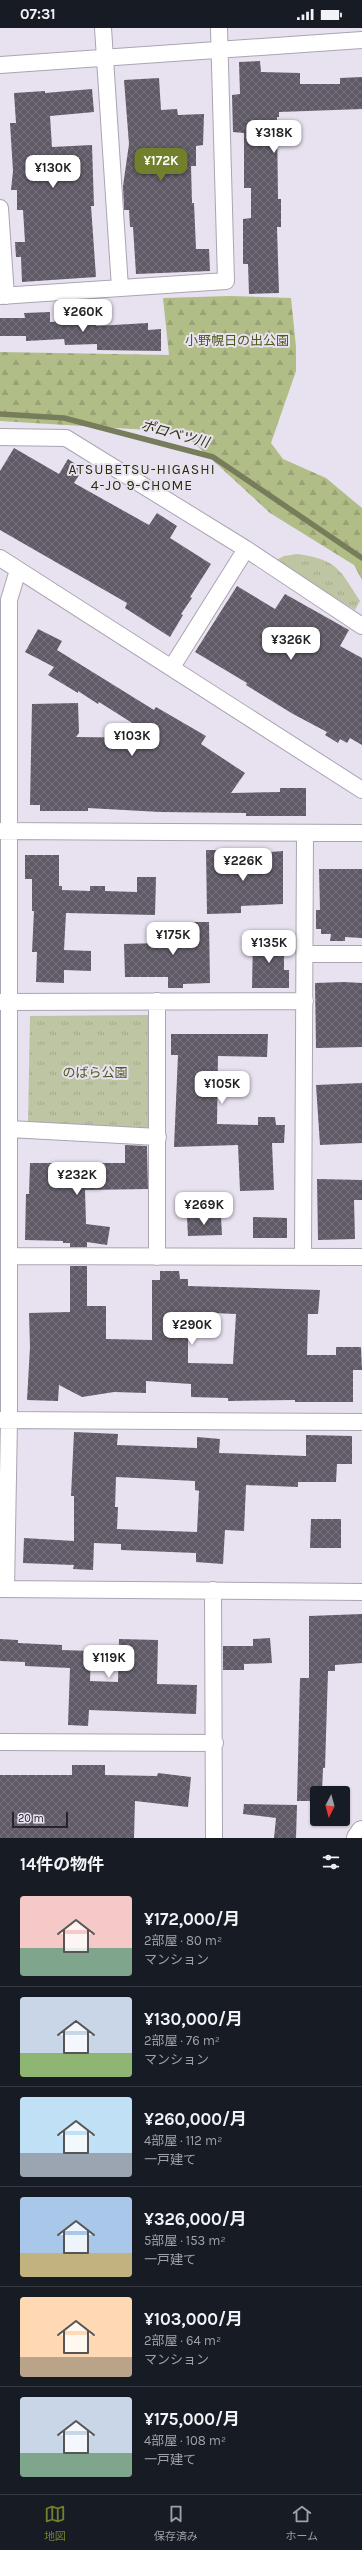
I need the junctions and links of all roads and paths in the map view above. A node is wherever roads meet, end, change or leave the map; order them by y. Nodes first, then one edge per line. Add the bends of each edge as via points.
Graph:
1 (103, 28) edge
2 (219, 28) edge
3 (362, 40) edge
4 (219, 50) junction
5 (105, 58) junction
6 (0, 65) edge
7 (0, 208) edge
8 (120, 288) junction
9 (3, 296) edge
10 (0, 438) edge
11 (246, 549) junction
12 (0, 558) edge
13 (18, 570) junction
14 (362, 626) edge
15 (172, 667) junction
16 (4, 680) edge
17 (362, 790) edge
18 (4, 831) edge
19 (305, 833) junction
20 (362, 833) edge
21 (306, 954) junction
22 (362, 954) edge
23 (157, 1001) junction
24 (305, 1001) junction
25 (5, 1002) edge
26 (9, 1129) junction
27 (158, 1136) junction
28 (4, 1210) edge
29 (9, 1256) junction
30 (303, 1256) junction
31 (157, 1257) junction
32 (362, 1257) edge
33 (4, 1420) edge
34 (362, 1422) edge
35 (3, 1589) edge
36 (213, 1590) junction
37 (362, 1592) edge
38 (0, 1742) edge
39 (216, 1742) junction
40 (362, 1832) edge
41 (214, 1838) edge
42 (358, 1838) edge

1 - 5 street
2 - 4 street
3 - 4 street
4 - 5 street
4 - 8 street via 226,281
5 - 6 street
5 - 8 street
7 - 9 street
8 - 9 street
10 - 11 street via 66,438
11 - 14 street
11 - 15 street
12 - 13 street
13 - 15 street
13 - 16 street via 9,600
15 - 17 street
16 - 18 street
18 - 19 street
18 - 25 street
19 - 20 street
19 - 21 street
21 - 22 street
21 - 24 street
23 - 24 street
23 - 25 street
23 - 27 street
24 - 30 street
25 - 26 street
26 - 27 street
26 - 28 street
27 - 31 street
28 - 29 street
29 - 31 street
29 - 33 street
30 - 31 street
30 - 32 street
33 - 34 street
33 - 35 street
35 - 36 street
36 - 37 street
36 - 39 street
38 - 39 street
39 - 41 street
40 - 42 highway

